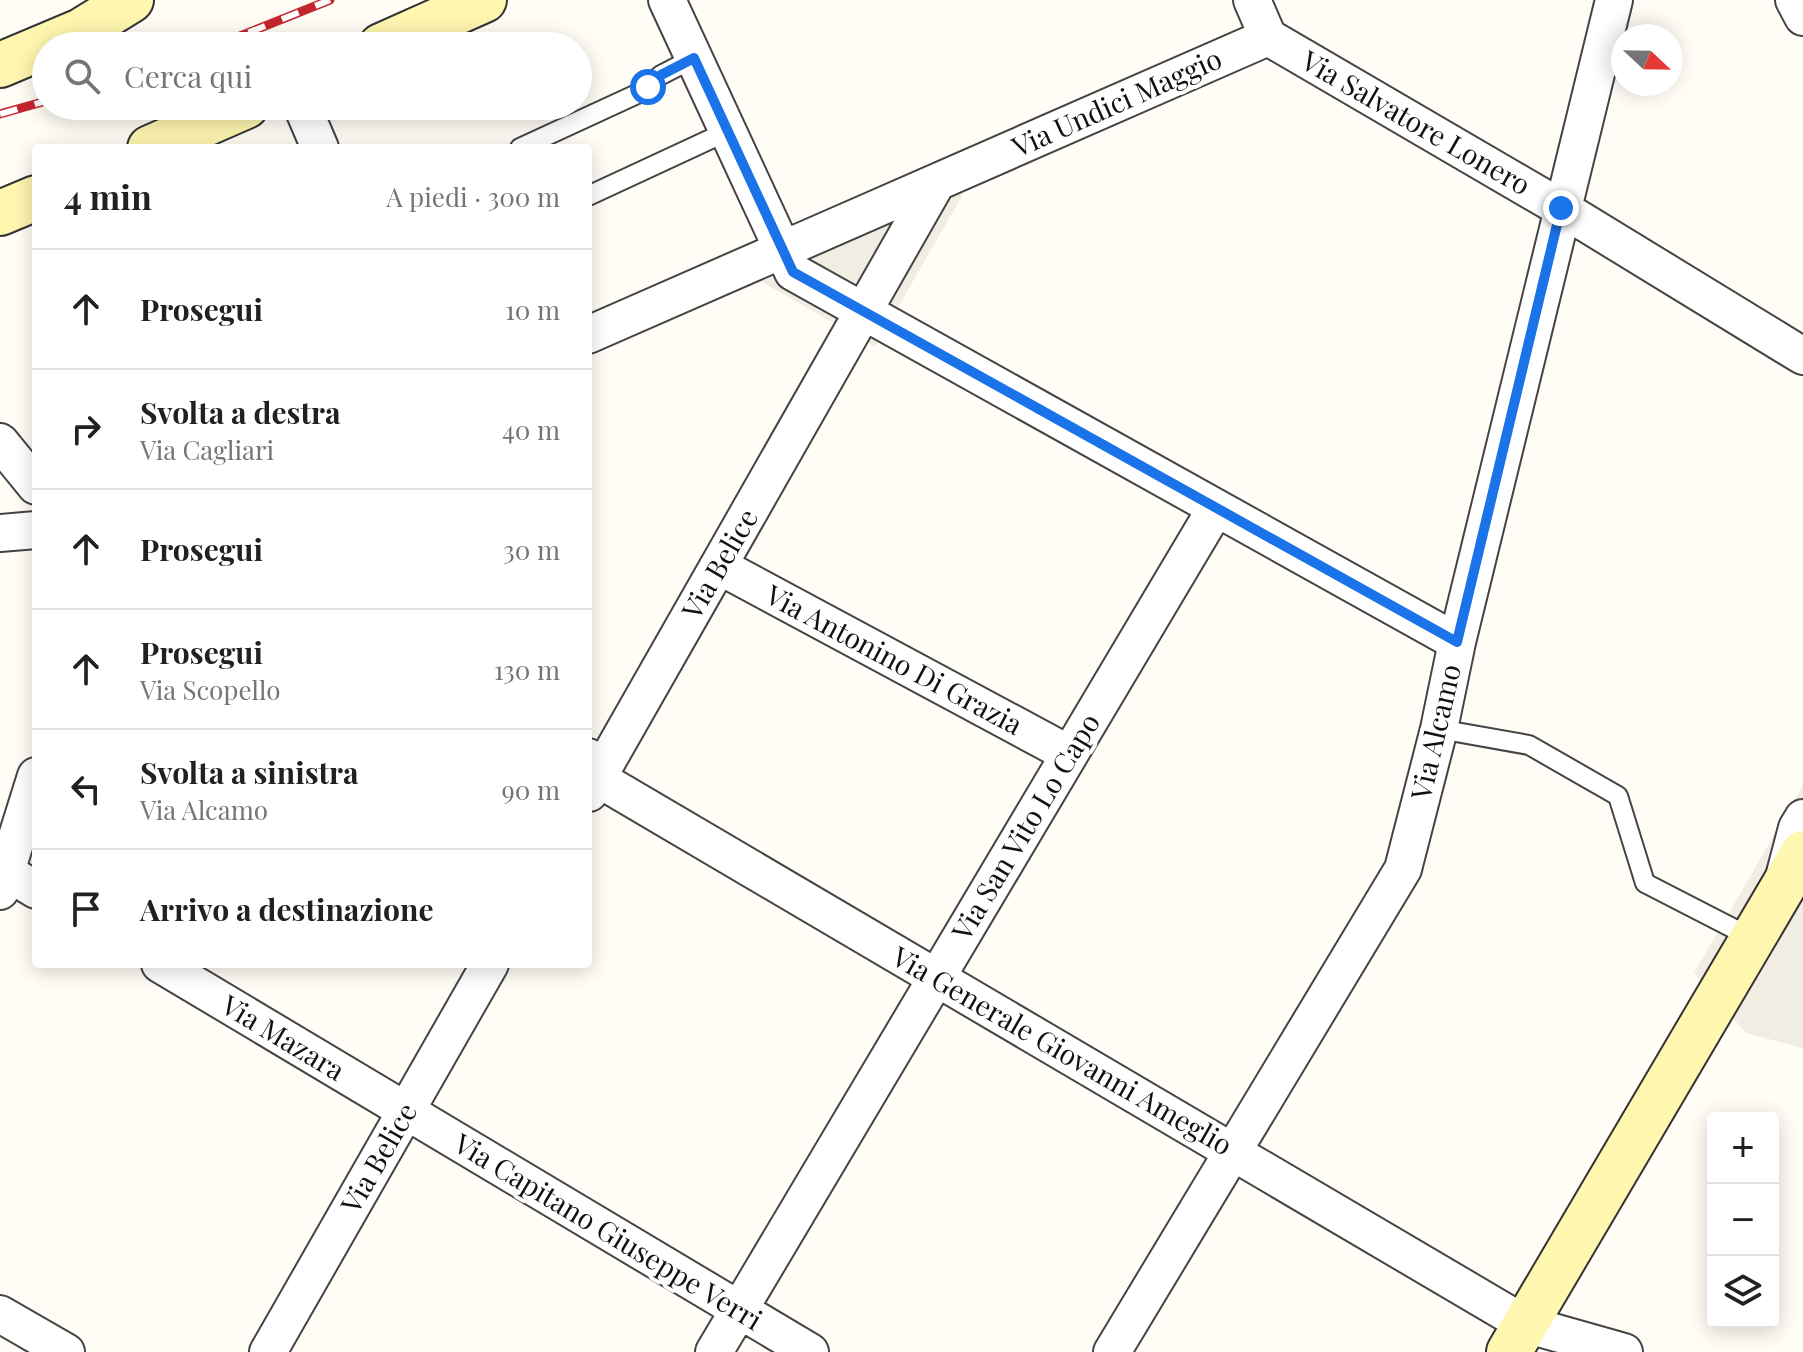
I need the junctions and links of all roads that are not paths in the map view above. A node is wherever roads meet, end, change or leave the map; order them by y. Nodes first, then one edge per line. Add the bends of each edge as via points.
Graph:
1 (131, 0) edge
2 (484, 0) edge
3 (667, 0) edge
4 (1252, 0) edge
5 (1614, 0) edge
6 (1794, 0) edge
7 (1803, 17) edge
8 (79, 32) edge
9 (412, 32) edge
10 (1268, 37) junction
11 (32, 52) edge
12 (694, 58) junction
13 (0, 65) edge
14 (592, 115) edge
15 (214, 120) edge
16 (308, 120) edge
17 (581, 120) edge
18 (728, 131) junction
19 (159, 144) edge
20 (318, 144) edge
21 (529, 144) edge
22 (951, 176) junction
23 (592, 194) edge
24 (32, 200) edge
25 (1561, 208) junction
26 (0, 213) edge
27 (770, 248) junction
28 (868, 325) junction
29 (592, 333) edge
30 (1803, 356) edge
31 (0, 442) edge
32 (32, 481) edge
33 (1216, 508) junction
34 (32, 530) edge
35 (0, 533) edge
36 (719, 566) junction
37 (1457, 642) junction
38 (1439, 729) junction
39 (1069, 754) junction
40 (592, 775) edge
41 (592, 778) edge
42 (32, 792) edge
43 (1803, 818) edge
44 (1803, 853) edge
45 (10, 880) edge
46 (1781, 890) junction
47 (1752, 938) junction
48 (167, 968) edge
49 (488, 968) edge
50 (936, 978) junction
51 (406, 1111) junction
52 (1233, 1151) junction
53 (739, 1310) junction
54 (0, 1314) edge
55 (1517, 1338) edge
56 (66, 1352) edge
57 (268, 1352) edge
58 (714, 1352) edge
59 (810, 1352) edge
60 (1112, 1352) edge
61 (1624, 1352) edge

1 - 8 main road
2 - 9 main road
3 - 12 street
4 - 10 street, Via Salvatore Lonero
5 - 25 street, Via Alcamo
6 - 7 street
10 - 22 street, Via Undici Maggio
10 - 25 street, Via Salvatore Lonero
11 - 13 main road
12 - 14 lane
12 - 18 street
15 - 19 main road
16 - 20 street
17 - 21 lane
18 - 23 lane
18 - 27 street
22 - 27 street, Via Undici Maggio
22 - 28 street, Via Belice
24 - 26 main road
25 - 30 street, Via Salvatore Lonero
25 - 37 street, Via Alcamo
27 - 28 street via 793,272
27 - 29 street
28 - 33 street
28 - 36 street, Via Belice
31 - 32 street
33 - 37 street
33 - 39 street, Via San Vito Lo Capo
34 - 35 street
36 - 39 street, Via Antonino Di Grazia
36 - 40 street, Via Belice
37 - 38 street, Via Alcamo
38 - 47 lane via 1529,745 1618,796 1645,883
38 - 52 street, Via Alcamo via 1403,869
39 - 50 street, Via San Vito Lo Capo
41 - 50 street, Via Generale Giovanni Ameglio
42 - 45 street
43 - 46 street
44 - 46 main road
46 - 47 main road
47 - 55 main road
48 - 51 street, Via Mazara
49 - 51 street, Via Belice
50 - 52 street, Via Generale Giovanni Ameglio
50 - 53 street, Via San Vito Lo Capo
51 - 53 street, Via Capitano Giuseppe Verri
51 - 57 street, Via Belice
52 - 55 street, Via Generale Giovanni Ameglio
52 - 60 street, Via Alcamo
53 - 58 street, Via San Vito Lo Capo
53 - 59 street, Via Capitano Giuseppe Verri
54 - 56 street
55 - 61 street, Via Generale Giovanni Ameglio

